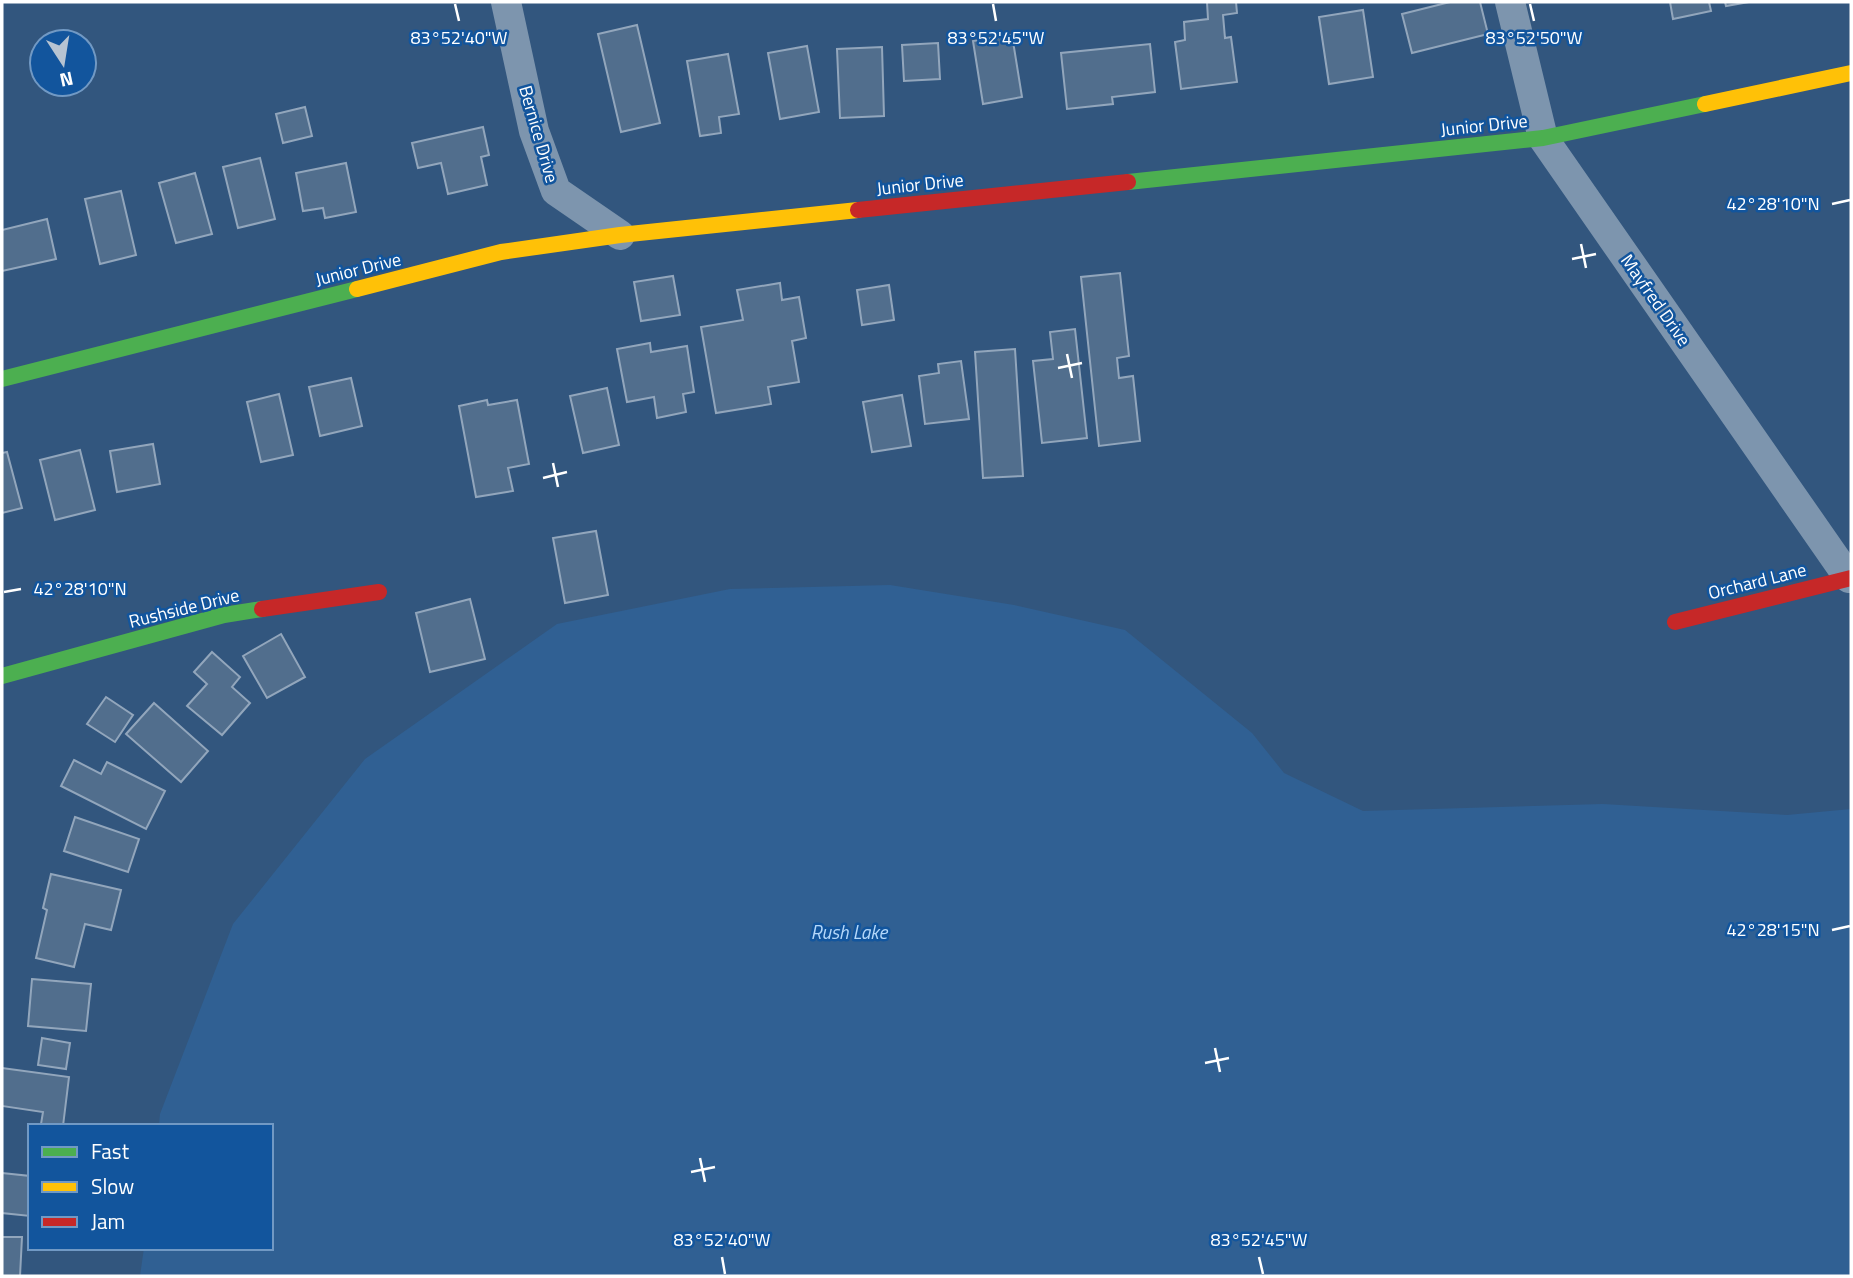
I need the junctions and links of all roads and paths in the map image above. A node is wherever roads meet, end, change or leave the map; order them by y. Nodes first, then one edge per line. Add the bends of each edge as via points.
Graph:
1 (506, 2) edge
2 (1510, 2) edge
3 (1851, 72) edge
4 (1543, 138) junction
5 (620, 234) junction
6 (2, 379) edge
7 (1850, 578) edge
8 (379, 592) dead end
9 (1675, 622) dead end
10 (2, 676) edge

1 - 5 street, Bernice Drive via 534,131 556,191
2 - 4 street, Mayfred Drive
3 - 4 street, Junior Drive
4 - 5 street, Junior Drive
4 - 7 street, Mayfred Drive
5 - 6 street, Junior Drive via 501,252
7 - 9 street, Orchard Lane
8 - 10 street, Rushside Drive via 224,615

